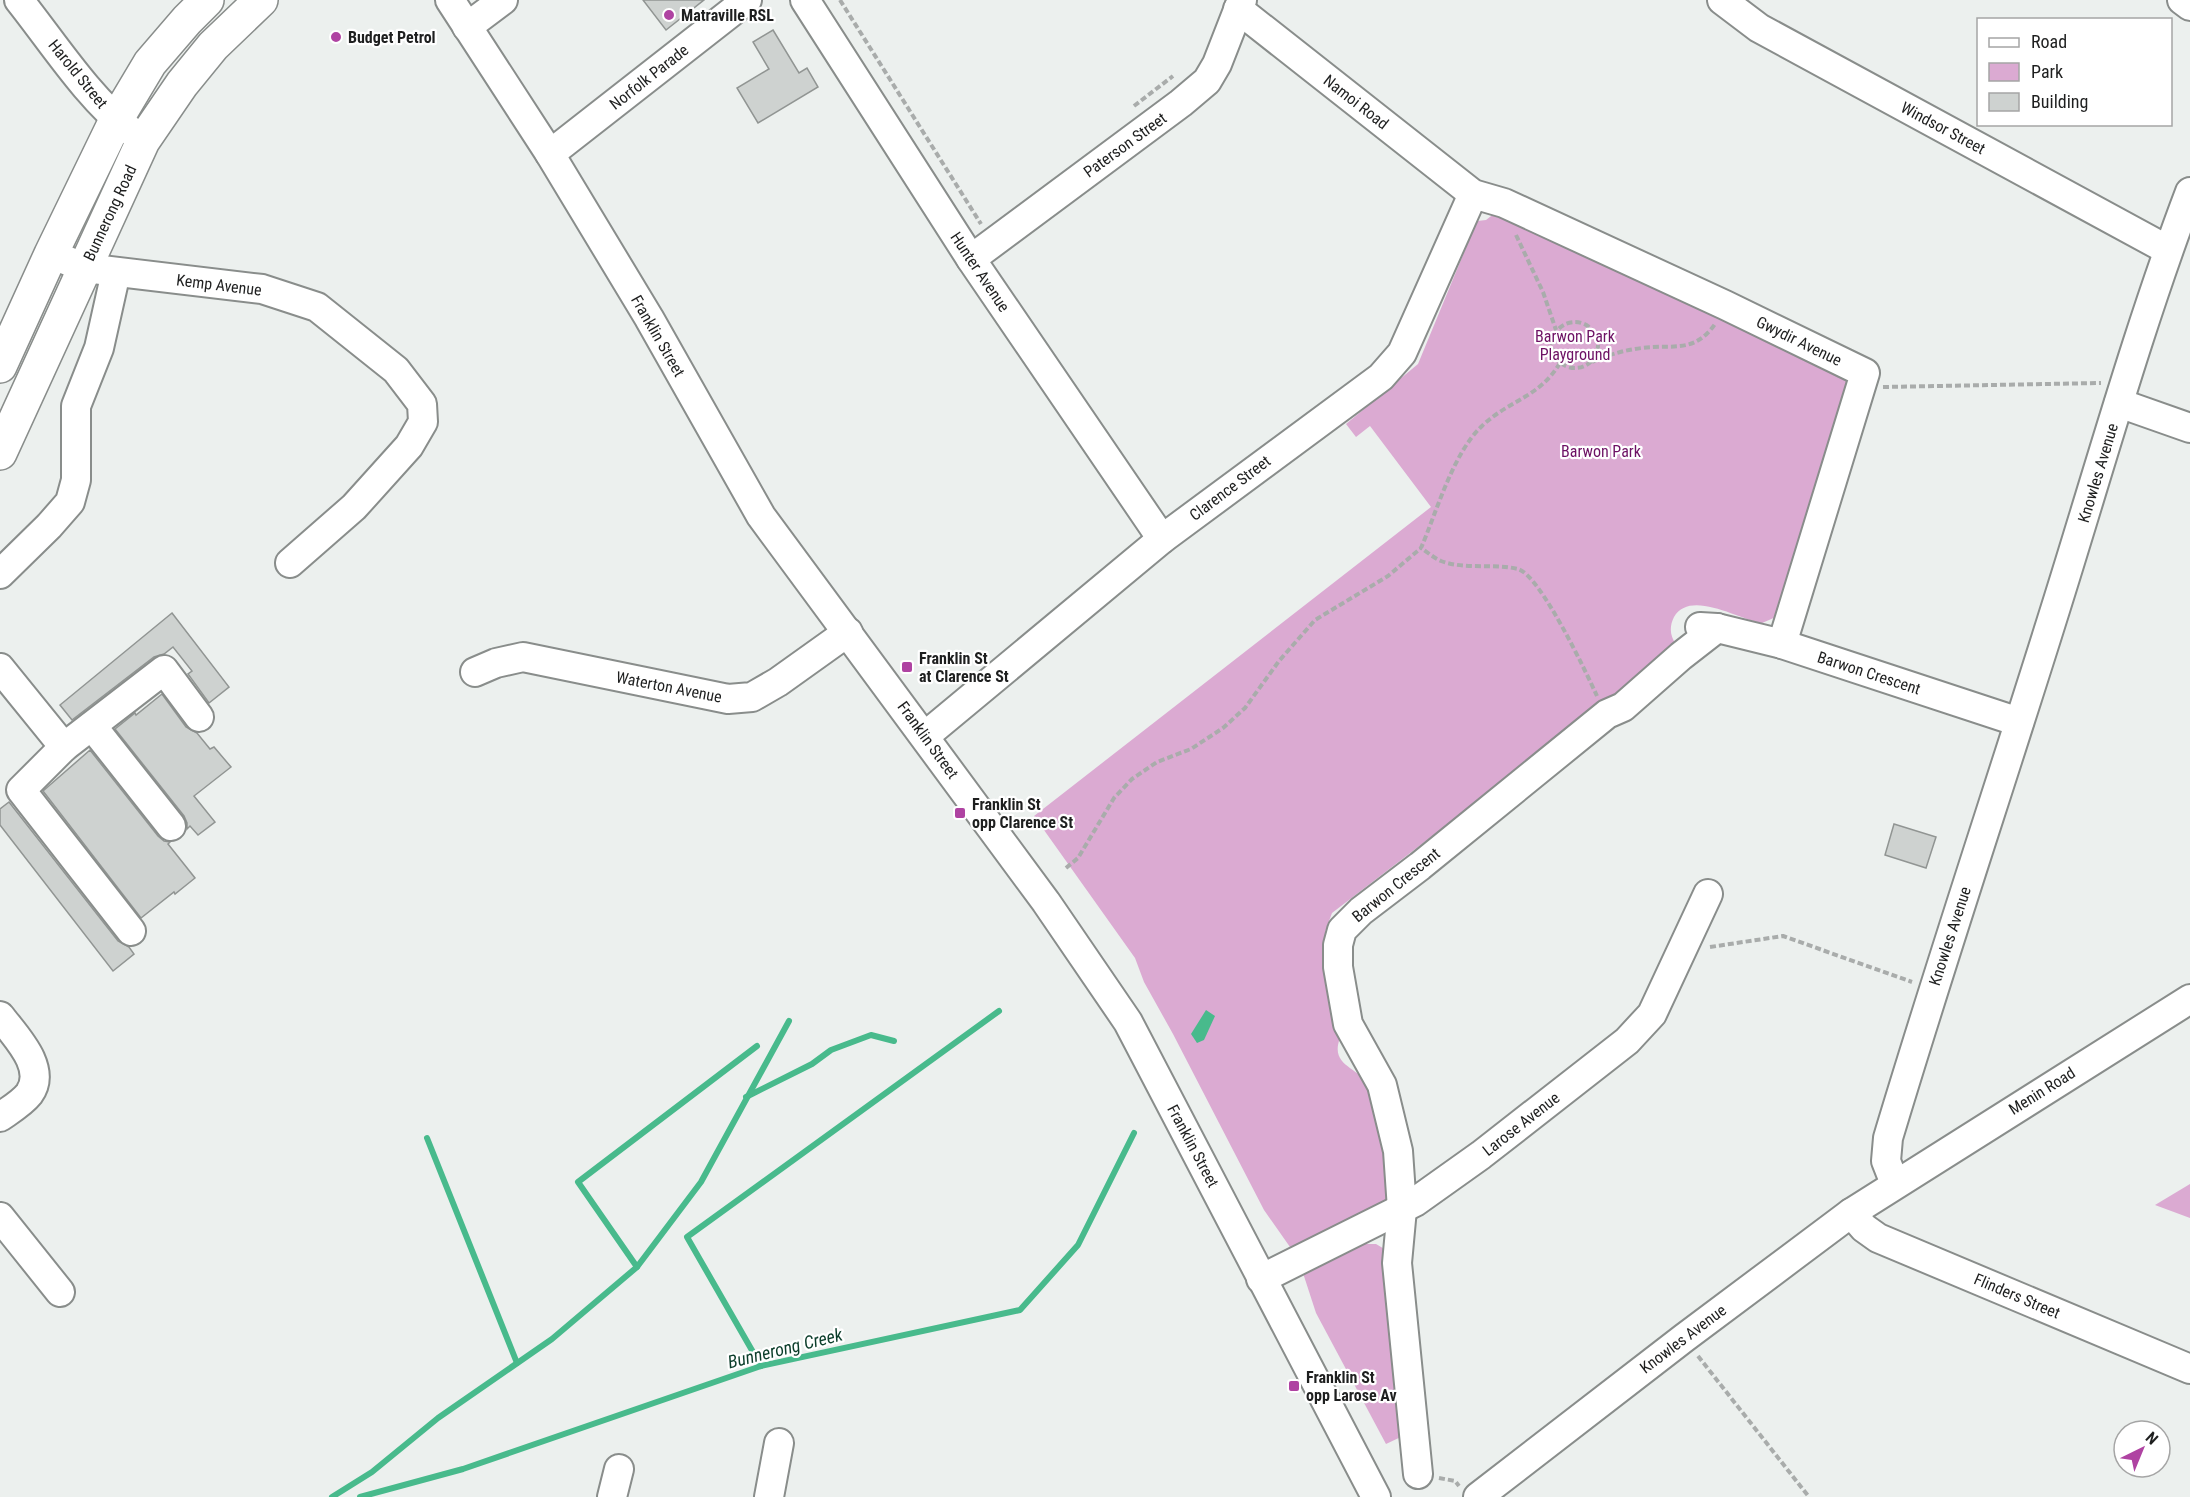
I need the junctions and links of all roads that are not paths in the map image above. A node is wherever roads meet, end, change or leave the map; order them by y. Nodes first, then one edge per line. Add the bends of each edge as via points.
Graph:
1 (19, 0) edge
2 (207, 0) edge
3 (261, 0) edge
4 (450, 0) edge
5 (503, 0) edge
6 (747, 0) edge
7 (805, 0) edge
8 (1722, 0) edge
9 (2182, 0) edge
10 (1240, 5) edge
11 (2190, 6) edge
12 (467, 27) junction
13 (116, 120) junction
14 (143, 141) junction
15 (550, 154) junction
16 (2190, 192) edge
17 (1473, 194) junction
18 (983, 235) junction
19 (2168, 250) junction
20 (51, 254) junction
21 (101, 270) junction
22 (0, 366) edge
23 (2122, 393) junction
24 (2190, 428) edge
25 (0, 453) edge
26 (1162, 539) junction
27 (290, 563) dead end
28 (0, 574) edge
29 (848, 632) junction
30 (1782, 644) junction
31 (0, 668) edge
32 (476, 672) dead end
33 (199, 717) dead end
34 (2019, 722) junction
35 (92, 726) junction
36 (925, 736) junction
37 (64, 747) junction
38 (171, 826) dead end
39 (1708, 894) dead end
40 (131, 931) dead end
41 (2190, 999) edge
42 (0, 1016) edge
43 (0, 1117) edge
44 (1895, 1184) junction
45 (1402, 1209) junction
46 (1851, 1213) junction
47 (0, 1217) edge
48 (1261, 1279) junction
49 (60, 1292) dead end
50 (2190, 1369) edge
51 (779, 1443) dead end
52 (619, 1469) dead end
53 (1418, 1474) road end
54 (1470, 1493) edge
55 (612, 1497) edge
56 (769, 1497) edge
57 (1376, 1497) edge

1 - 13 street, Harold Street
2 - 13 main road via 150,63
3 - 14 main road, Bunnerong Road via 213,46
4 - 12 street, Franklin Street
5 - 12 street
6 - 15 street, Norfolk Parade
7 - 18 street, Hunter Avenue
8 - 19 street, Windsor Street via 1759,28
9 - 11 street
10 - 17 street, Namoi Road
10 - 18 street, Paterson Street via 1207,81 1181,103
12 - 15 street, Franklin Street
13 - 14 street, Harold Street
13 - 20 main road
14 - 21 main road, Bunnerong Road
15 - 29 street, Franklin Street via 761,516
16 - 19 street, Knowles Avenue
17 - 26 street, Clarence Street via 1402,353 1381,377
17 - 30 street, Gwydir Avenue via 1513,208 1865,373
18 - 26 street, Hunter Avenue
19 - 23 street, Knowles Avenue
20 - 21 street, Kemp Avenue
20 - 22 main road
21 - 25 main road, Bunnerong Road
21 - 27 street, Kemp Avenue via 262,289 317,307 396,370 428,403 423,422 409,446 354,507
21 - 28 street via 99,348 76,406 76,480 70,502
23 - 24 street
23 - 34 street, Knowles Avenue
26 - 36 street, Clarence Street
29 - 32 street, Waterton Avenue via 752,697 728,699 523,657
29 - 36 street, Franklin Street
30 - 34 street, Barwon Crescent
30 - 45 street, Barwon Crescent via 1707,628 1623,707 1607,714 1342,930 1338,967 1348,1024 1382,1085 1398,1151
31 - 37 street
33 - 35 street via 164,670
34 - 44 street, Knowles Avenue via 1886,1149
35 - 37 street
35 - 38 street
36 - 48 street, Franklin Street via 1128,1022
37 - 40 street via 21,790
39 - 45 street, Larose Avenue via 1652,1014 1628,1041 1443,1184
41 - 44 street, Menin Road
42 - 43 street via 31,1057 34,1076 31,1092
44 - 46 street, Knowles Avenue
45 - 48 street, Larose Avenue
45 - 53 street, Barwon Crescent via 1397,1263
46 - 50 street, Flinders Street via 1878,1238
46 - 54 street, Knowles Avenue
47 - 49 street
48 - 57 street, Franklin Street
51 - 56 street
52 - 55 street

